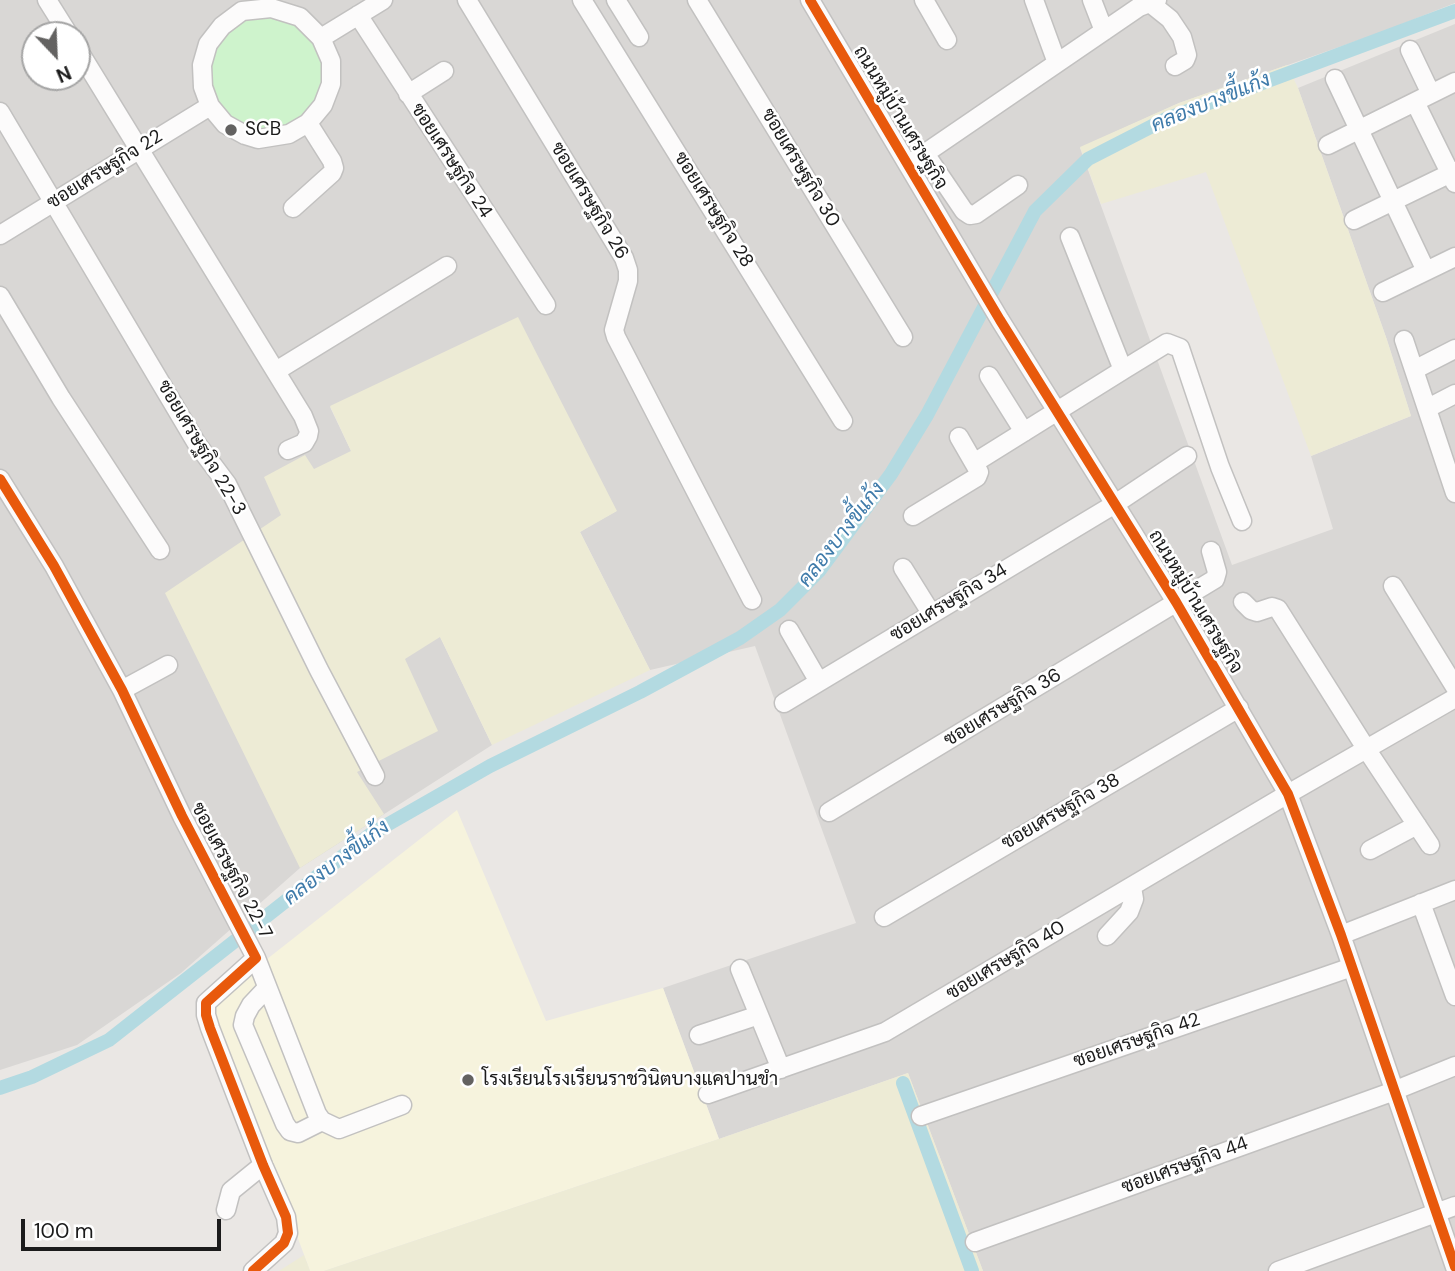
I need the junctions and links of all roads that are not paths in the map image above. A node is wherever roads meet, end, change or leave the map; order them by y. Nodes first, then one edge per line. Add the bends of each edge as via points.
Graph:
1 (47, 0) edge
2 (383, 0) edge
3 (467, 0) edge
4 (582, 0) edge
5 (616, 0) edge
6 (697, 0) edge
7 (810, 0) edge
8 (924, 0) edge
9 (1034, 0) edge
10 (1092, 0) edge
11 (1145, 2) edge
12 (240, 5) edge
13 (358, 15) junction
14 (60, 21) edge
15 (1104, 30) junction
16 (639, 37) dead end
17 (321, 38) junction
18 (947, 40) dead end
19 (1410, 50) dead end
20 (1057, 63) junction
21 (1175, 66) dead end
22 (91, 71) edge
23 (444, 71) dead end
24 (1335, 79) dead end
25 (1455, 82) edge
26 (408, 94) junction
27 (1423, 98) junction
28 (210, 106) junction
29 (0, 113) edge
30 (309, 123) junction
31 (1359, 129) junction
32 (1328, 145) dead end
33 (139, 149) junction
34 (924, 152) junction
35 (908, 165) junction
36 (1453, 176) edge
37 (1018, 185) dead end
38 (54, 201) junction
39 (1394, 201) junction
40 (293, 208) dead end
41 (1354, 220) dead end
42 (0, 235) edge
43 (1070, 237) dead end
44 (1455, 257) edge
45 (447, 266) dead end
46 (1426, 271) junction
47 (1383, 292) dead end
48 (0, 296) edge
49 (546, 306) dead end
50 (903, 337) dead end
51 (1404, 340) dead end
52 (1455, 349) edge
53 (1123, 370) junction
54 (1414, 370) junction
55 (276, 371) junction
56 (989, 376) dead end
57 (1455, 394) edge
58 (1427, 408) junction
59 (1057, 412) junction
60 (843, 421) dead end
61 (1024, 432) junction
62 (959, 437) dead end
63 (288, 450) dead end
64 (1187, 456) dead end
65 (974, 463) junction
66 (0, 479) edge
67 (1455, 493) edge
68 (1115, 504) junction
69 (913, 516) dead end
70 (1242, 521) dead end
71 (160, 550) dead end
72 (1211, 551) dead end
73 (903, 568) dead end
74 (1393, 586) dead end
75 (752, 600) dead end
76 (1243, 601) dead end
77 (1176, 602) junction
78 (931, 613) junction
79 (789, 630) dead end
80 (168, 665) dead end
81 (819, 682) junction
82 (1455, 687) edge
83 (122, 691) junction
84 (1455, 698) edge
85 (784, 703) dead end
86 (1239, 708) junction
87 (1367, 750) junction
88 (375, 776) dead end
89 (1288, 794) junction
90 (829, 812) dead end
91 (1417, 825) junction
92 (1430, 845) dead end
93 (1370, 850) dead end
94 (1132, 887) junction
95 (1455, 890) edge
96 (1421, 903) junction
97 (884, 917) dead end
98 (1341, 934) junction
99 (1107, 936) dead end
100 (254, 954) junction
101 (1352, 967) junction
102 (740, 969) dead end
103 (267, 988) junction
104 (1455, 996) edge
105 (759, 1015) junction
106 (699, 1035) dead end
107 (1455, 1066) edge
108 (780, 1069) junction
109 (1395, 1090) junction
110 (708, 1094) dead end
111 (402, 1105) dead end
112 (921, 1116) dead end
113 (321, 1121) junction
114 (263, 1165) junction
115 (1455, 1206) edge
116 (226, 1210) dead end
117 (1436, 1214) junction
118 (975, 1242) dead end
119 (1455, 1267) edge
120 (253, 1271) edge
121 (1278, 1271) edge

1 - 14 street
2 - 13 street
3 - 75 street, ซอยเศรษฐกิจ 26 via 624,258 628,281 616,337
4 - 60 street, ซอยเศรษฐกิจ 28
5 - 16 street
6 - 50 street, ซอยเศรษฐกิจ 30
7 - 35 street, ถนนหมู่บ้านเศรษฐกิจ
8 - 18 street
9 - 20 street
10 - 15 street
11 - 15 street
11 - 21 street via 1170,19 1182,37 1188,55
12 - 17 street via 300,17
12 - 28 street via 208,44 202,87
13 - 17 street
13 - 26 street, ซอยเศรษฐกิจ 24
15 - 20 street
17 - 30 street via 331,61 331,83 323,105
19 - 27 street
20 - 34 street
22 - 33 street
23 - 26 street
24 - 31 street
25 - 27 street
26 - 49 street, ซอยเศรษฐกิจ 24
27 - 31 street
27 - 36 street
28 - 30 street via 225,124 258,139 289,134
28 - 33 street, ซอยเศรษฐกิจ 22
29 - 38 street, ซอยเศรษฐกิจ 22-3
30 - 40 street via 334,168
31 - 32 street
31 - 39 street
33 - 38 street, ซอยเศรษฐกิจ 22
33 - 55 street
34 - 35 street
34 - 37 street via 970,215
35 - 59 street, ถนนหมู่บ้านเศรษฐกิจ
36 - 39 street
38 - 42 street, ซอยเศรษฐกิจ 22
38 - 88 street, ซอยเศรษฐกิจ 22-3 via 197,444 227,484
39 - 41 street
39 - 46 street
43 - 53 street
44 - 46 street
45 - 55 street
46 - 47 street
48 - 71 street
51 - 54 street
52 - 54 street
53 - 59 street
53 - 70 street via 1167,343 1180,348
54 - 58 street
55 - 63 street via 309,431 304,443
56 - 61 street
57 - 58 street
58 - 67 street
59 - 61 street
59 - 68 street, ถนนหมู่บ้านเศรษฐกิจ
61 - 65 street
62 - 65 street
64 - 68 street, ซอยเศรษฐกิจ 34
65 - 69 street via 977,477
66 - 83 street, ซอยเศรษฐกิจ 22-7
68 - 77 street, ถนนหมู่บ้านเศรษฐกิจ
68 - 78 street, ซอยเศรษฐกิจ 34
72 - 77 street, ซอยเศรษฐกิจ 36 via 1215,579
73 - 78 street
74 - 82 street
76 - 87 street via 1257,612 1278,609
77 - 86 street, ถนนหมู่บ้านเศรษฐกิจ
77 - 90 street, ซอยเศรษฐกิจ 36
78 - 81 street, ซอยเศรษฐกิจ 34
79 - 81 street
80 - 83 street
81 - 85 street, ซอยเศรษฐกิจ 34
83 - 100 street, ซอยเศรษฐกิจ 22-7
84 - 87 street, ซอยเศรษฐกิจ 40
86 - 89 street, ถนนหมู่บ้านเศรษฐกิจ
86 - 97 street, ซอยเศรษฐกิจ 38
87 - 89 street, ซอยเศรษฐกิจ 40
87 - 91 street
89 - 94 street, ซอยเศรษฐกิจ 40
89 - 98 street, ถนนหมู่บ้านเศรษฐกิจ
91 - 92 street
91 - 93 street
94 - 99 street via 1129,912
94 - 108 street, ซอยเศรษฐกิจ 40 via 886,1032
95 - 96 street
96 - 98 street
96 - 104 street
98 - 101 street, ถนนหมู่บ้านเศรษฐกิจ
100 - 103 street
100 - 114 street, ซอยเศรษฐกิจ 22-7 via 206,1003 206,1015
101 - 109 street, ถนนหมู่บ้านเศรษฐกิจ
101 - 112 street, ซอยเศรษฐกิจ 42
102 - 105 street
103 - 113 street
103 - 113 street via 251,1005 243,1025 290,1131 298,1133
105 - 106 street
105 - 108 street
107 - 109 street, ซอยเศรษฐกิจ 44
108 - 110 street, ซอยเศรษฐกิจ 40
109 - 117 street, ถนนหมู่บ้านเศรษฐกิจ
109 - 118 street, ซอยเศรษฐกิจ 44
111 - 113 street via 339,1129
114 - 116 street via 231,1191
114 - 120 street, ซอยเศรษฐกิจ 22-7 via 286,1217 288,1233 284,1243
115 - 117 street
117 - 119 street, ถนนหมู่บ้านเศรษฐกิจ
117 - 121 street

